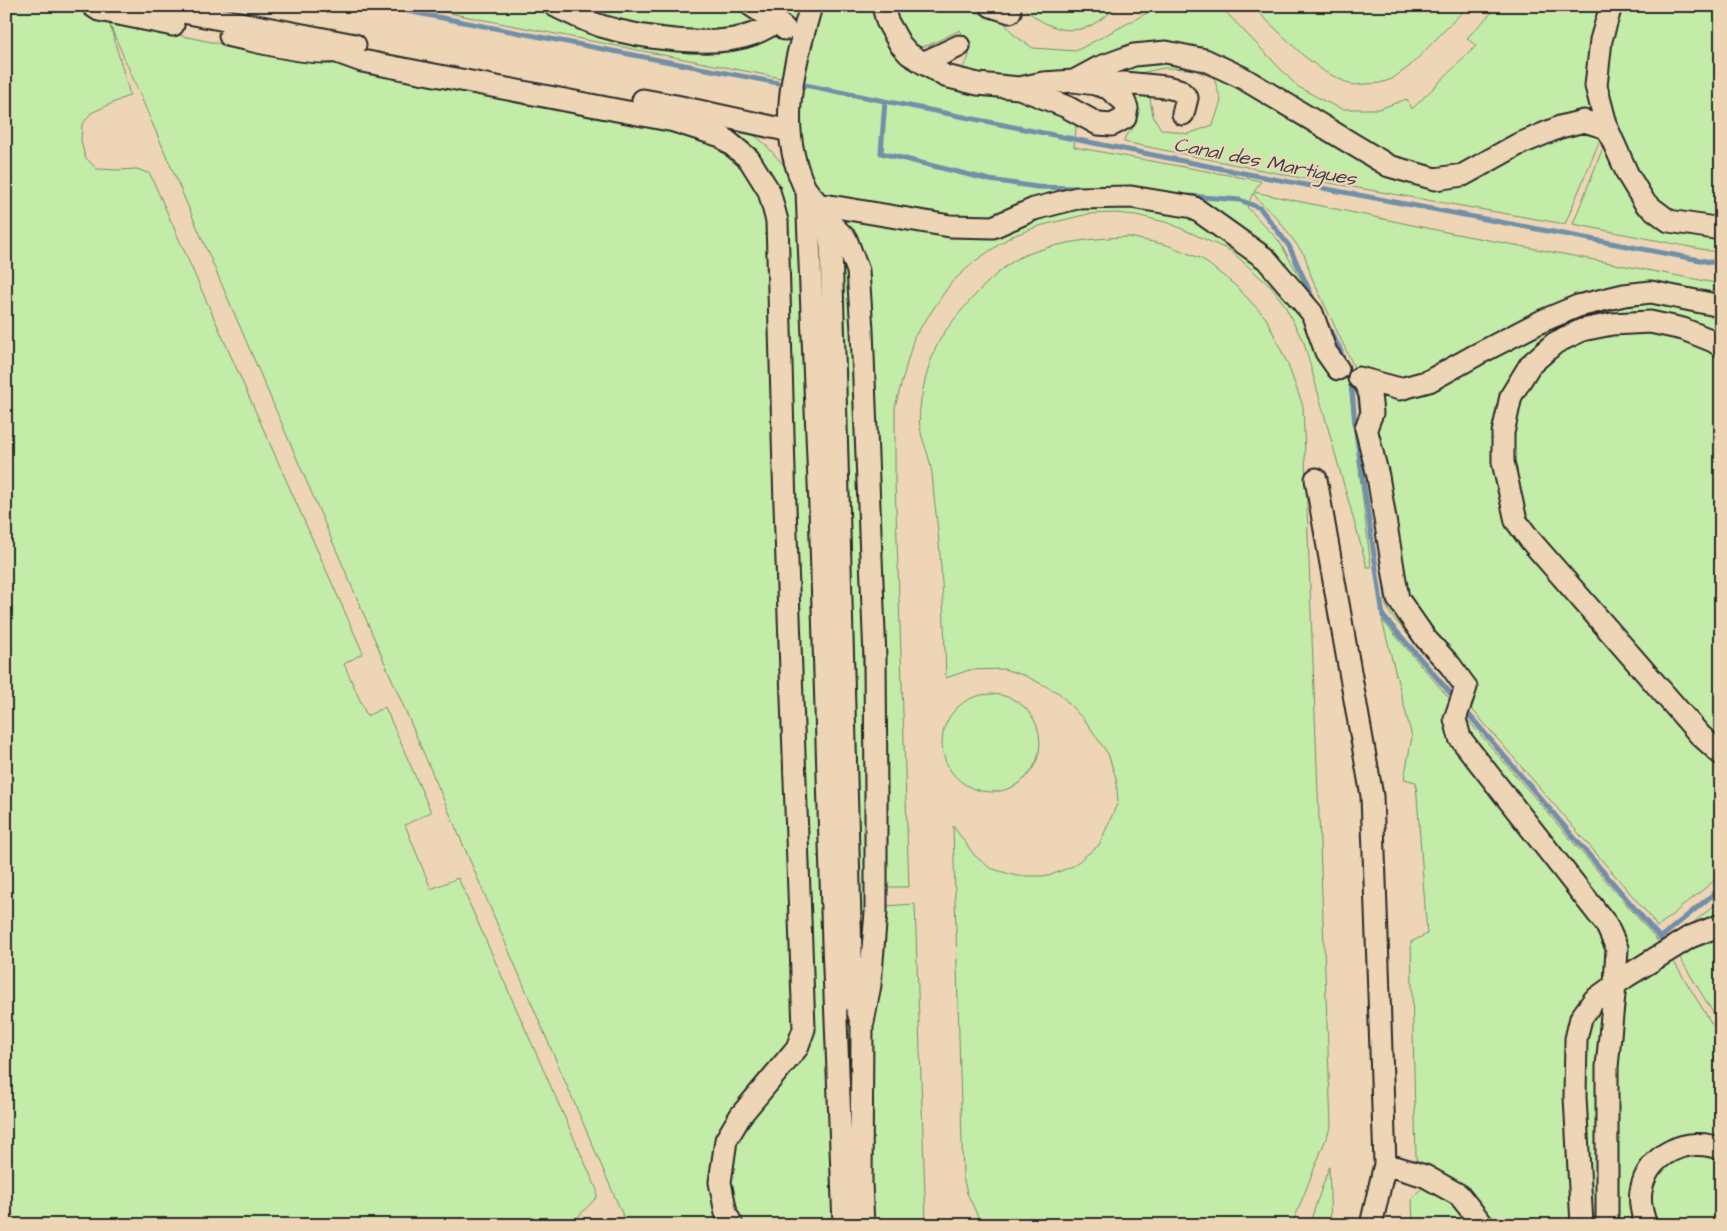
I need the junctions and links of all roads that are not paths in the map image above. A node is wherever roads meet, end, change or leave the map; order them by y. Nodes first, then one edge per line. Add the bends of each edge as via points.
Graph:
1 (93, 6) edge
2 (152, 6) edge
3 (555, 6) edge
4 (752, 6) edge
5 (811, 6) edge
6 (883, 6) edge
7 (1611, 6) edge
8 (777, 22) junction
9 (800, 46) junction
10 (959, 46) dead end
11 (346, 49) junction
12 (923, 62) junction
13 (1074, 81) junction
14 (1098, 85) junction
15 (1019, 88) junction
16 (1183, 114) dead end
17 (1608, 128) junction
18 (790, 131) junction
19 (818, 206) junction
20 (1721, 230) edge
21 (1721, 306) edge
22 (1721, 346) edge
23 (1338, 368) dead end
24 (1316, 480) dead end
25 (1721, 754) edge
26 (1721, 925) edge
27 (1615, 984) junction
28 (862, 1025) junction
29 (1721, 1149) edge
30 (1385, 1164) junction
31 (732, 1225) edge
32 (844, 1225) edge
33 (863, 1225) edge
34 (1371, 1225) edge
35 (1483, 1225) edge
36 (1582, 1225) edge
37 (1607, 1225) edge
38 (1646, 1225) edge

1 - 11 lane via 99,10 311,52
2 - 11 lane
3 - 8 lane via 599,26 638,35 687,40 745,36
4 - 8 lane
5 - 9 lane
6 - 12 lane via 900,44
7 - 17 lane via 1601,40 1596,86
8 - 9 lane
9 - 18 lane via 789,104
10 - 12 lane
11 - 18 lane via 676,106
11 - 31 lane via 362,61 674,120 721,136 749,159 769,191 777,221 804,1029 798,1048 740,1115 726,1140 720,1182 726,1213
12 - 15 lane via 945,76 978,84
13 - 14 lane
13 - 15 lane
13 - 17 lane via 1134,55 1166,52 1206,60 1241,77 1389,166 1435,179 1463,175 1560,127 1584,121
14 - 15 lane via 1108,88 1124,101 1128,108 1125,118 1112,125 1098,124 1067,107
14 - 16 lane via 1124,82 1179,90 1187,98
17 - 20 lane via 1645,203 1669,221
18 - 19 lane via 792,154 804,188
19 - 23 lane via 950,226 993,227 1034,209 1077,198 1131,197 1193,207 1266,260 1312,313 1326,352
19 - 28 lane via 831,256 852,991
19 - 28 lane via 846,238 858,272 862,330 875,658 876,912 870,985
19 - 32 lane via 820,507
21 - 27 lane via 1651,292 1624,295 1578,306 1542,321 1429,382 1400,389 1361,379 1370,394 1372,413 1366,428 1378,476 1398,599 1466,687 1455,719 1460,738 1606,924 1617,948
22 - 25 lane via 1683,329 1650,322 1582,330 1555,343 1530,366 1511,396 1503,433 1503,462 1516,521 1521,528 1700,735
24 - 30 lane via 1372,796
26 - 27 lane via 1690,937
27 - 36 lane via 1594,1000 1581,1018 1576,1038 1575,1097
27 - 37 lane via 1607,1067
28 - 33 lane
29 - 38 lane via 1692,1143 1674,1148 1658,1158 1647,1173 1641,1191 1641,1210
30 - 34 lane
30 - 35 lane via 1425,1176 1459,1195

